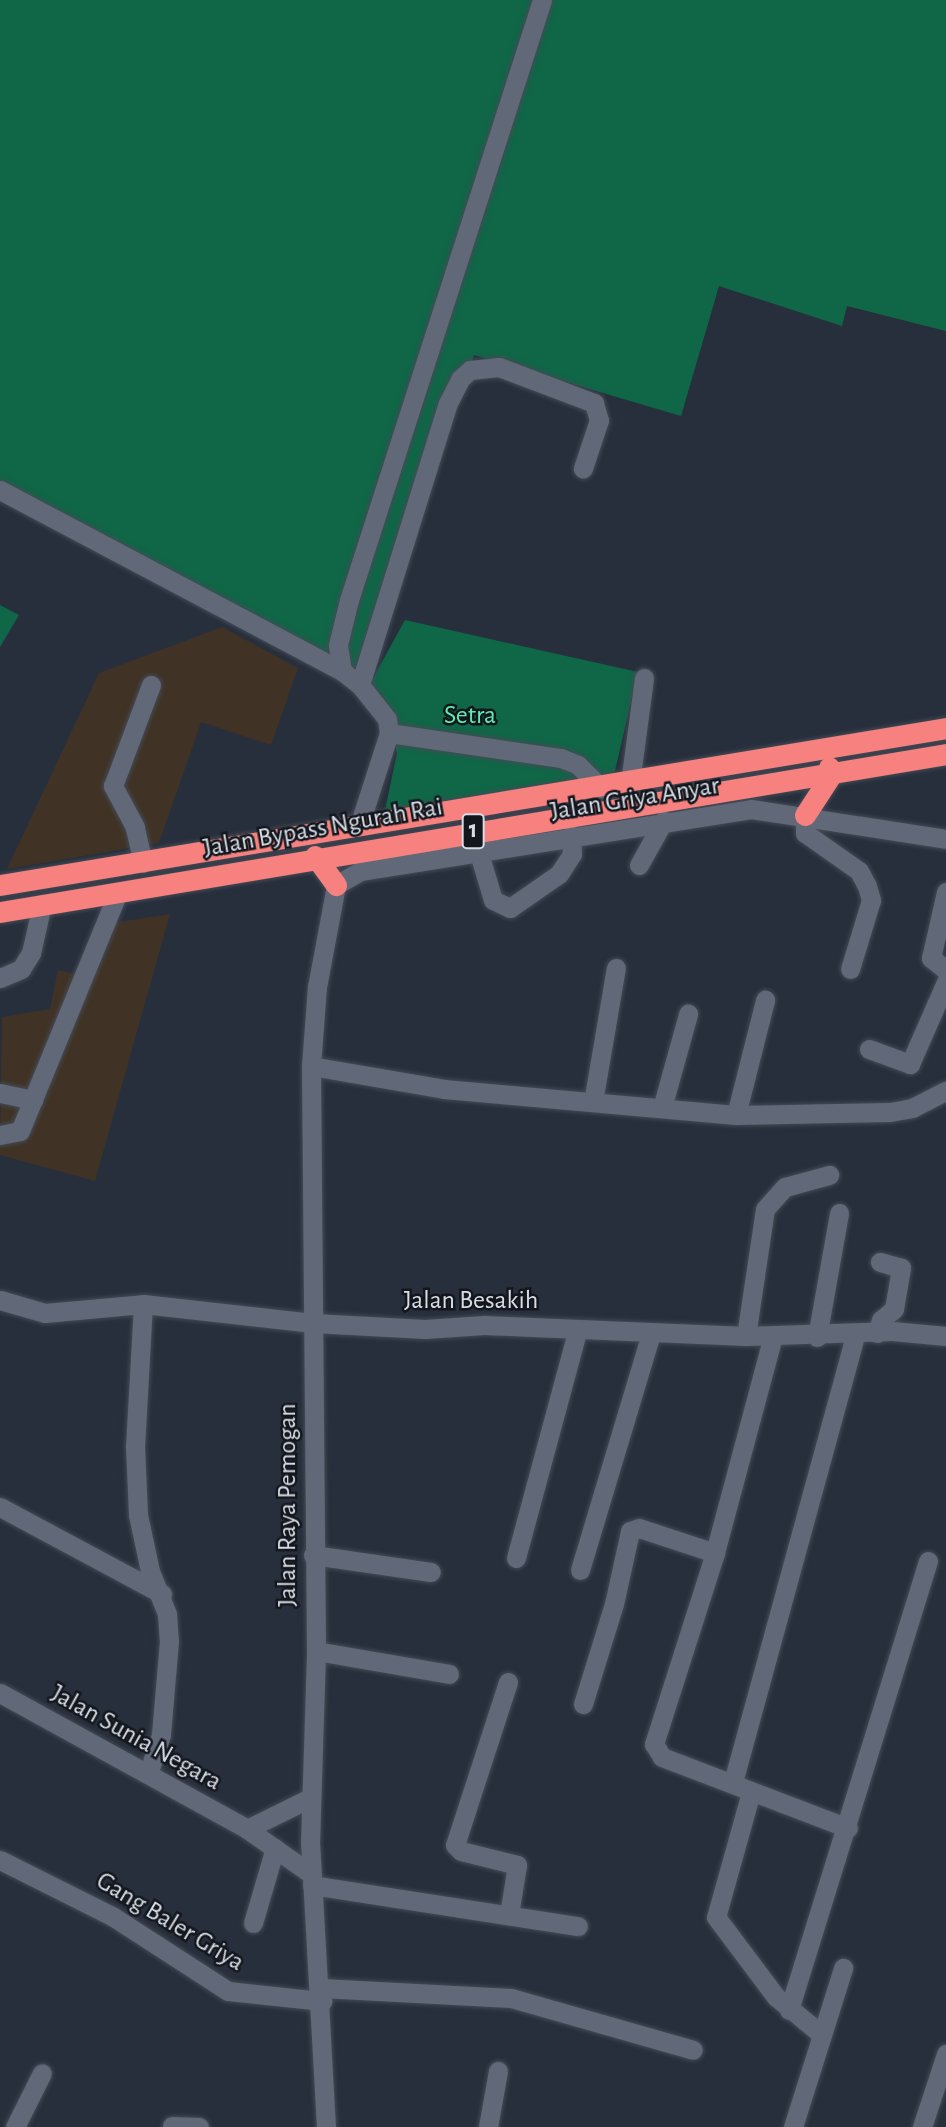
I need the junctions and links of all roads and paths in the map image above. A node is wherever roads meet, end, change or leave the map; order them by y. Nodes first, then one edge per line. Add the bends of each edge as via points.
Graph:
1 (542, 0) edge
2 (583, 468) dead end
3 (0, 490) edge
4 (342, 671) junction
5 (644, 678) dead end
6 (151, 685) dead end
7 (360, 685) junction
8 (946, 728) edge
9 (389, 733) junction
10 (826, 751) junction
11 (946, 754) edge
12 (831, 775) junction
13 (630, 783) junction
14 (601, 788) junction
15 (805, 815) junction
16 (664, 820) junction
17 (359, 826) junction
18 (571, 835) junction
19 (946, 839) edge
20 (478, 850) junction
21 (315, 856) junction
22 (143, 863) junction
23 (639, 865) dead end
24 (0, 885) edge
25 (336, 885) junction
26 (118, 892) junction
27 (946, 892) edge
28 (42, 904) junction
29 (0, 912) edge
30 (617, 968) dead end
31 (850, 969) dead end
32 (946, 970) edge
33 (0, 978) edge
34 (946, 982) edge
35 (765, 1000) dead end
36 (688, 1014) dead end
37 (869, 1049) dead end
38 (311, 1066) junction
39 (946, 1091) edge
40 (0, 1093) edge
41 (33, 1100) junction
42 (593, 1102) junction
43 (662, 1108) junction
44 (736, 1115) junction
45 (0, 1135) edge
46 (829, 1175) dead end
47 (839, 1213) dead end
48 (880, 1262) dead end
49 (0, 1300) edge
50 (143, 1304) junction
51 (313, 1323) junction
52 (578, 1329) junction
53 (651, 1333) junction
54 (877, 1333) junction
55 (855, 1335) junction
56 (746, 1336) junction
57 (773, 1336) junction
58 (946, 1336) edge
59 (817, 1337) junction
60 (0, 1507) edge
61 (715, 1553) junction
62 (313, 1555) junction
63 (516, 1558) dead end
64 (928, 1561) dead end
65 (580, 1570) dead end
66 (431, 1572) dead end
67 (162, 1594) junction
68 (316, 1651) junction
69 (449, 1674) dead end
70 (508, 1682) dead end
71 (0, 1693) edge
72 (583, 1704) dead end
73 (148, 1774) junction
74 (733, 1782) junction
75 (751, 1792) junction
76 (310, 1797) junction
77 (848, 1828) junction
78 (247, 1829) junction
79 (275, 1848) junction
80 (0, 1860) edge
81 (312, 1880) junction
82 (509, 1915) junction
83 (253, 1923) dead end
84 (578, 1926) dead end
85 (843, 1968) dead end
86 (321, 1995) junction
87 (789, 2010) junction
88 (821, 2034) junction
89 (692, 2050) dead end
90 (946, 2053) edge
91 (498, 2071) dead end
92 (42, 2073) dead end
93 (16, 2125) edge
94 (172, 2126) edge
95 (199, 2127) edge
96 (326, 2127) edge
97 (488, 2127) edge
98 (793, 2127) edge
99 (922, 2127) edge

1 - 4 street via 349,600 338,645
2 - 7 street via 599,420 594,403 499,367 470,370 460,379 448,403
3 - 4 street
4 - 7 street
5 - 13 street
6 - 22 street via 113,786 135,827
7 - 9 street via 387,719
8 - 10 highway, Jalan Bypass Ngurah Rai / 1
9 - 14 street via 561,758 579,765
9 - 17 street
10 - 12 highway
10 - 13 highway, Jalan Bypass Ngurah Rai / 1
11 - 12 highway, Jalan Bypass Ngurah Rai / 1
12 - 15 highway
12 - 21 highway, Jalan Bypass Ngurah Rai / 1
13 - 14 highway, Jalan Bypass Ngurah Rai / 1
14 - 17 highway, Jalan Bypass Ngurah Rai / 1
15 - 16 street, Jalan Griya Anyar via 751,809
15 - 19 street, Jalan Griya Anyar
15 - 31 street via 805,832 859,871 867,886 870,900
16 - 18 street, Jalan Griya Anyar
16 - 23 street
17 - 22 highway, Jalan Bypass Ngurah Rai / 1
18 - 20 street, Jalan Griya Anyar
18 - 20 street via 572,854 559,874 510,908 493,900
20 - 25 street, Jalan Griya Anyar via 360,871
21 - 25 highway
21 - 26 highway, Jalan Bypass Ngurah Rai / 1
22 - 24 highway, Jalan Bypass Ngurah Rai / 1
25 - 38 street, Jalan Raya Pemogan via 317,987
26 - 28 highway, Jalan Bypass Ngurah Rai / 1
26 - 41 street
27 - 32 street via 931,958
28 - 29 highway, Jalan Bypass Ngurah Rai / 1
28 - 33 street via 31,953 21,969
30 - 42 street
34 - 37 street via 910,1064
35 - 44 street
36 - 43 street
38 - 42 street via 444,1089
38 - 51 street, Jalan Raya Pemogan
39 - 44 street via 912,1108 890,1112
40 - 41 street
41 - 45 street via 20,1131
42 - 43 street
43 - 44 street
46 - 56 street via 785,1187 765,1209
47 - 59 street
48 - 54 street via 901,1268 894,1309 881,1321
49 - 50 street, Jalan Besakih via 57,1314 111,1304
50 - 51 street, Jalan Besakih
50 - 67 street via 135,1482 149,1571
51 - 52 street, Jalan Besakih
51 - 62 street, Jalan Raya Pemogan
52 - 53 street, Jalan Besakih
52 - 63 street
53 - 56 street, Jalan Besakih
53 - 65 street
54 - 55 street, Jalan Besakih
54 - 58 street, Jalan Besakih
55 - 59 street, Jalan Besakih
55 - 74 street
56 - 57 street, Jalan Besakih
57 - 59 street, Jalan Besakih
57 - 61 street
60 - 67 street
61 - 72 street via 639,1528 631,1531
61 - 74 street via 654,1744 662,1757
62 - 66 street
62 - 68 street, Jalan Raya Pemogan
64 - 77 street
67 - 73 street via 169,1641 167,1687 161,1735
68 - 69 street
68 - 76 street, Jalan Raya Pemogan
70 - 82 street via 455,1848 517,1865
71 - 73 street, Jalan Sunia Negara
73 - 78 street, Jalan Sunia Negara
74 - 75 street
75 - 77 street
75 - 87 street via 716,1917
76 - 78 street
76 - 81 street, Jalan Raya Pemogan
77 - 87 street
78 - 79 street, Jalan Sunia Negara
79 - 81 street, Jalan Sunia Negara
79 - 83 street
80 - 86 street, Gang Baler Griya via 112,1916 228,1991
81 - 82 street
81 - 86 street, Jalan Raya Pemogan
82 - 84 street
85 - 88 street
86 - 89 street, Gang Baler Griya via 511,1998
86 - 96 street, Jalan Raya Pemogan
87 - 88 street
88 - 98 street
90 - 99 street
91 - 97 street
92 - 93 street
94 - 95 street

